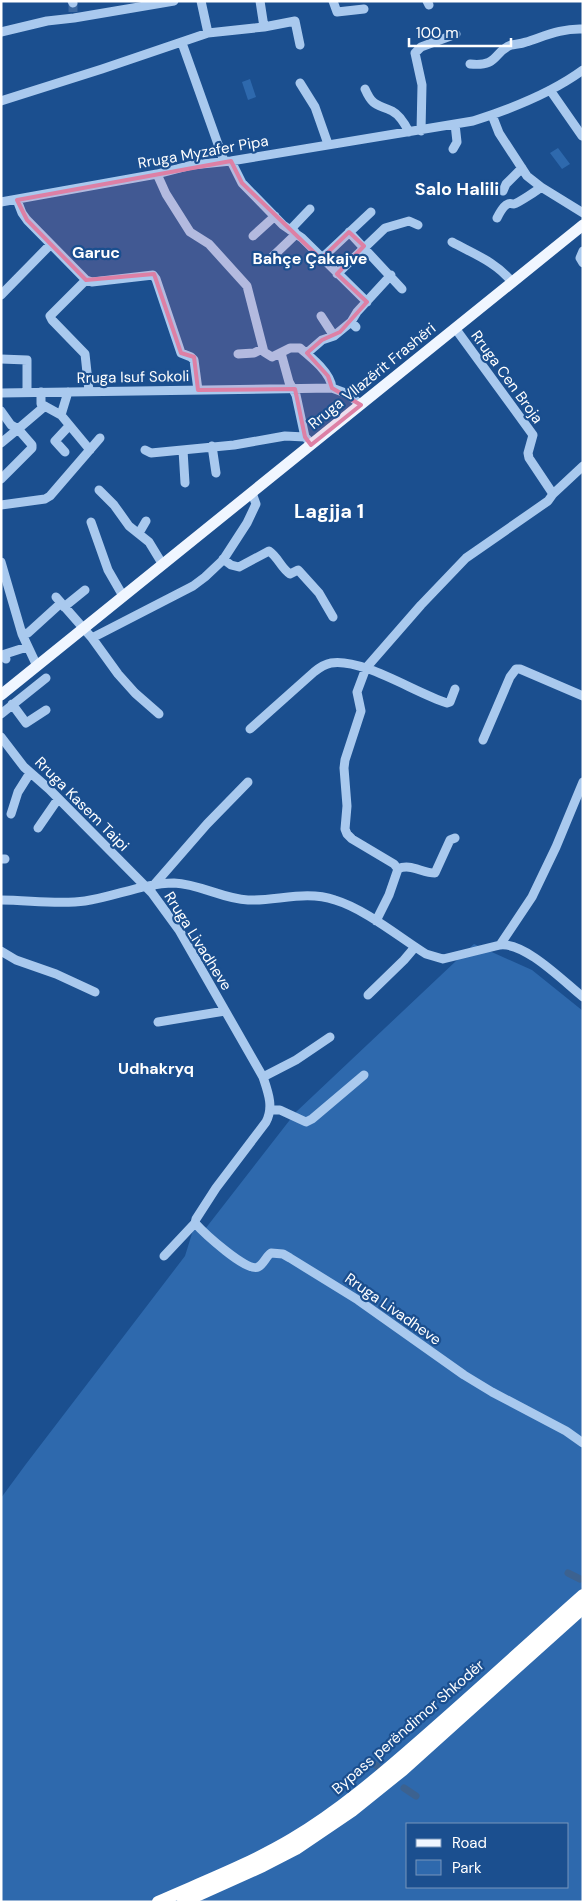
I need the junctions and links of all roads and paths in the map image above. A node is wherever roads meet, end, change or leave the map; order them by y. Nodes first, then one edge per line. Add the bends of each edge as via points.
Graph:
1 (174, 1) edge
2 (202, 1) edge
3 (260, 1) edge
4 (332, 1) edge
5 (73, 9) edge
6 (364, 9) dead end
7 (264, 27) junction
8 (583, 29) edge
9 (1, 32) edge
10 (208, 33) junction
11 (456, 34) dead end
12 (182, 43) junction
13 (300, 45) dead end
14 (470, 64) dead end
15 (583, 70) edge
16 (300, 83) dead end
17 (365, 89) dead end
18 (550, 90) junction
19 (1, 101) edge
20 (492, 116) junction
21 (455, 124) junction
22 (421, 131) junction
23 (409, 132) junction
24 (582, 136) edge
25 (328, 144) junction
26 (453, 149) dead end
27 (228, 161) junction
28 (522, 168) junction
29 (157, 174) junction
30 (541, 187) junction
31 (503, 191) dead end
32 (17, 200) junction
33 (1, 202) edge
34 (310, 209) dead end
35 (372, 212) dead end
36 (583, 213) edge
37 (275, 216) junction
38 (496, 218) dead end
39 (583, 224) edge
40 (418, 225) dead end
41 (292, 231) junction
42 (349, 232) junction
43 (254, 236) dead end
44 (452, 242) dead end
45 (50, 245) junction
46 (364, 246) junction
47 (322, 259) junction
48 (269, 260) dead end
49 (337, 274) junction
50 (391, 275) junction
51 (86, 280) junction
52 (512, 282) junction
53 (402, 289) dead end
54 (1, 295) edge
55 (367, 302) junction
56 (321, 316) dead end
57 (455, 328) junction
58 (334, 336) junction
59 (262, 349) junction
60 (281, 353) junction
61 (307, 353) junction
62 (238, 354) dead end
63 (1, 360) edge
64 (332, 388) junction
65 (293, 389) junction
66 (198, 390) junction
67 (89, 391) junction
68 (27, 392) junction
69 (41, 392) junction
70 (68, 392) junction
71 (1, 393) edge
72 (361, 405) junction
73 (45, 406) junction
74 (1, 411) edge
75 (61, 415) junction
76 (69, 426) junction
77 (18, 429) junction
78 (100, 438) dead end
79 (308, 441) junction
80 (1, 443) edge
81 (212, 446) junction
82 (90, 450) junction
83 (145, 450) dead end
84 (183, 450) junction
85 (65, 452) dead end
86 (583, 466) edge
87 (216, 473) dead end
88 (1, 479) edge
89 (186, 483) dead end
90 (99, 490) dead end
91 (252, 493) junction
92 (553, 494) junction
93 (1, 505) edge
94 (146, 521) dead end
95 (91, 522) dead end
96 (139, 533) junction
97 (223, 559) junction
98 (1, 562) edge
99 (163, 566) junction
100 (4, 582) edge
101 (85, 590) dead end
102 (123, 596) junction
103 (60, 602) junction
104 (333, 617) dead end
105 (83, 629) junction
106 (22, 634) junction
107 (92, 638) junction
108 (27, 647) junction
109 (6, 659) dead end
110 (37, 666) junction
111 (366, 668) junction
112 (46, 678) dead end
113 (455, 689) dead end
114 (1, 695) edge
115 (583, 696) edge
116 (12, 704) junction
117 (46, 710) dead end
118 (1, 714) edge
119 (159, 714) dead end
120 (250, 729) dead end
121 (1, 737) edge
122 (483, 740) dead end
123 (30, 773) junction
124 (248, 782) dead end
125 (583, 782) edge
126 (58, 799) junction
127 (11, 814) dead end
128 (38, 828) dead end
129 (455, 838) dead end
130 (398, 869) junction
131 (150, 887) junction
132 (1, 900) edge
133 (376, 922) junction
134 (500, 945) junction
135 (414, 947) junction
136 (1, 952) edge
137 (96, 992) dead end
138 (368, 995) dead end
139 (583, 997) edge
140 (225, 1011) junction
141 (158, 1022) dead end
142 (330, 1037) dead end
143 (364, 1075) dead end
144 (263, 1076) junction
145 (270, 1110) junction
146 (195, 1223) junction
147 (164, 1256) dead end
148 (583, 1442) edge
149 (583, 1594) edge
150 (583, 1608) edge
151 (158, 1902) edge
152 (183, 1902) edge

1 - 5 street
2 - 10 street
3 - 7 street
4 - 6 street via 337,12
5 - 9 street via 47,21
7 - 10 street
7 - 13 street via 295,21
8 - 14 street via 571,29 512,45 492,62
10 - 12 street
11 - 22 street via 421,47 415,53 422,85
12 - 19 street
12 - 27 street
15 - 18 street, Rruga Myzafer Pipa
16 - 25 street via 315,107
17 - 23 street via 376,105 397,114
18 - 20 street, Rruga Myzafer Pipa
18 - 24 street
20 - 21 street, Rruga Myzafer Pipa
20 - 28 street
21 - 22 street, Rruga Myzafer Pipa
21 - 26 street via 457,142
22 - 23 street, Rruga Myzafer Pipa
23 - 25 street, Rruga Myzafer Pipa
25 - 27 street, Rruga Myzafer Pipa
27 - 29 street, Rruga Myzafer Pipa via 192,165
27 - 37 street via 242,183
28 - 30 street
28 - 31 street
29 - 32 street, Rruga Myzafer Pipa
29 - 59 street via 188,229 209,244 247,286
30 - 36 street
30 - 38 street via 516,204 506,205
32 - 33 street, Rruga Myzafer Pipa
32 - 45 street via 27,220
34 - 41 street
35 - 42 street
37 - 41 street
37 - 43 street
39 - 52 main road, Rruga Vllazërit Frashëri
40 - 46 street via 409,221 399,222 384,228
41 - 47 street
41 - 48 street via 294,236
42 - 46 street
42 - 47 street
44 - 52 street via 494,264
45 - 51 street
45 - 54 street
46 - 49 street
46 - 50 street
47 - 49 street
49 - 55 street
50 - 53 street
50 - 55 street
51 - 66 street, Rruga Isuf Sokoli via 153,275 181,353 194,360
51 - 67 street via 50,316 85,354
52 - 57 main road, Rruga Vllazërit Frashëri
55 - 58 street via 354,324
56 - 58 street
57 - 72 main road, Rruga Vllazërit Frashëri
57 - 92 street, Rruga Cen Broja via 533,435 529,458
58 - 61 street via 322,340
59 - 60 street via 272,357
59 - 62 street
60 - 61 street via 295,347
60 - 65 street
61 - 64 street via 328,376
63 - 68 street via 26,360
64 - 65 street, Rruga Isuf Sokoli
64 - 72 street, Rruga Isuf Sokoli
65 - 66 street, Rruga Isuf Sokoli
65 - 79 street
66 - 67 street, Rruga Isuf Sokoli
67 - 70 street, Rruga Isuf Sokoli
68 - 69 street, Rruga Isuf Sokoli
68 - 71 street, Rruga Isuf Sokoli
69 - 70 street, Rruga Isuf Sokoli
69 - 73 street via 41,404
70 - 75 street, Rruga Isuf Sokoli
72 - 79 main road, Rruga Vllazërit Frashëri
73 - 75 street
73 - 77 street
74 - 77 street
75 - 76 street
76 - 82 street
76 - 85 street via 55,441
77 - 80 street
77 - 88 street via 32,448
78 - 82 street
79 - 81 street via 285,436
79 - 91 main road, Rruga Vllazërit Frashëri
81 - 84 street
81 - 87 street
82 - 93 street via 46,499
83 - 84 street via 151,453
84 - 89 street
86 - 92 street
90 - 96 street via 129,526
91 - 97 street via 256,504
91 - 99 main road, Rruga Vllazërit Frashëri
92 - 111 street via 548,501 468,556
94 - 96 street
95 - 102 street via 108,570
96 - 99 street via 154,548
97 - 104 street via 239,568 269,551 290,574 300,572
97 - 107 street via 193,586
98 - 100 street
99 - 102 main road, Rruga Vllazërit Frashëri
100 - 106 street
101 - 103 street
102 - 105 main road, Rruga Vllazërit Frashëri
103 - 105 street
103 - 106 street via 28,633
105 - 107 street
105 - 110 main road, Rruga Vllazërit Frashëri
106 - 108 street
107 - 119 street via 118,674
108 - 109 street via 2,655
108 - 110 street
110 - 114 main road, Rruga Vllazërit Frashëri
111 - 113 street via 447,703
111 - 120 street via 331,663 322,666
111 - 130 street via 357,692 361,711 345,760 345,829 352,839
112 - 116 street
115 - 122 street via 516,670
116 - 117 street via 26,723
116 - 118 street
121 - 123 street, Rruga Kasem Taipi
123 - 126 street, Rruga Kasem Taipi
123 - 127 street via 18,792
124 - 131 street
125 - 134 street via 532,897
126 - 128 street
126 - 131 street, Rruga Kasem Taipi
129 - 130 street via 450,840 436,873 408,866
130 - 133 street
131 - 132 street via 76,902
131 - 133 street via 173,883 247,900 294,895 328,897
131 - 140 street, Rruga Livadheve via 179,930
133 - 135 street
134 - 135 street via 442,959
134 - 139 street via 507,944 528,952
135 - 138 street
136 - 137 street
140 - 141 street, Rruga Livadheve
140 - 144 street, Rruga Livadheve
142 - 144 street via 296,1060
143 - 145 street via 306,1122 280,1110
144 - 145 street, Rruga Livadheve
145 - 146 street via 266,1122 216,1188
146 - 147 street
146 - 148 street, Rruga Livadheve via 248,1266 259,1267 271,1253 282,1254 358,1300 464,1375
149 - 151 highway, Bypass perëndimor Shkodër via 398,1760 316,1824 256,1858
150 - 152 highway, Bypass perëndimor Shkodër via 432,1745 352,1811 296,1849

